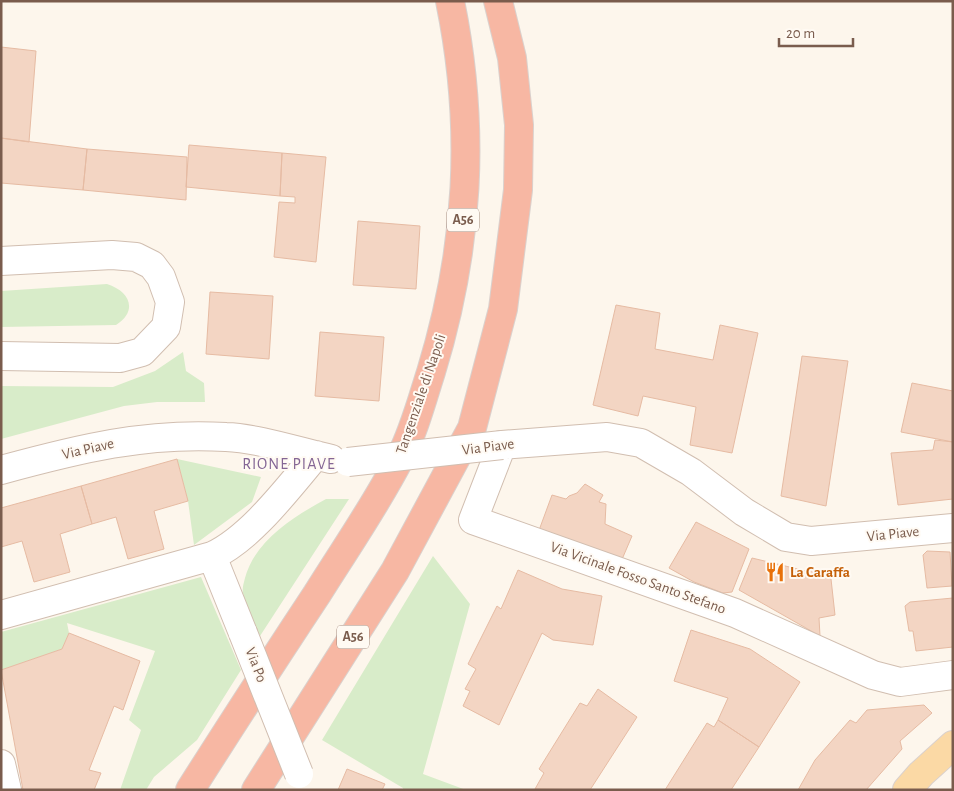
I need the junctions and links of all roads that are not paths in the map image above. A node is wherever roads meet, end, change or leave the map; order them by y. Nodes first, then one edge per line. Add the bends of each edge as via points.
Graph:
1 (450, 1) edge
2 (498, 1) edge
3 (1, 261) edge
4 (1, 356) edge
5 (502, 446) junction
6 (316, 455) junction
7 (1, 470) edge
8 (953, 528) edge
9 (212, 556) junction
10 (1, 615) edge
11 (953, 675) edge
12 (953, 745) edge
13 (1, 764) edge
14 (298, 774) dead end
15 (6, 790) edge
16 (190, 790) edge
17 (256, 790) edge
18 (907, 790) edge

1 - 16 highway, Tangenziale di Napoli / A56 via 462,76 466,191 450,299 426,388 401,457 368,514
2 - 17 highway, A56 via 512,58 519,125 518,190 503,309 472,428 395,571
3 - 4 street via 112,255 136,258 152,265 170,302 166,327 142,352 120,358
5 - 6 street, Via Piave, bridge via 348,462
5 - 8 street, Via Piave via 607,437 641,443 786,537 810,541
5 - 11 street, Via Vicinale Fosso Santo Stefano via 474,520 735,613 873,675 900,682
6 - 7 street, Via Piave via 228,437 157,436 99,445
6 - 9 street via 244,533 227,549
9 - 10 street
9 - 14 street, Via Po, bridge
12 - 18 main road
13 - 15 street

